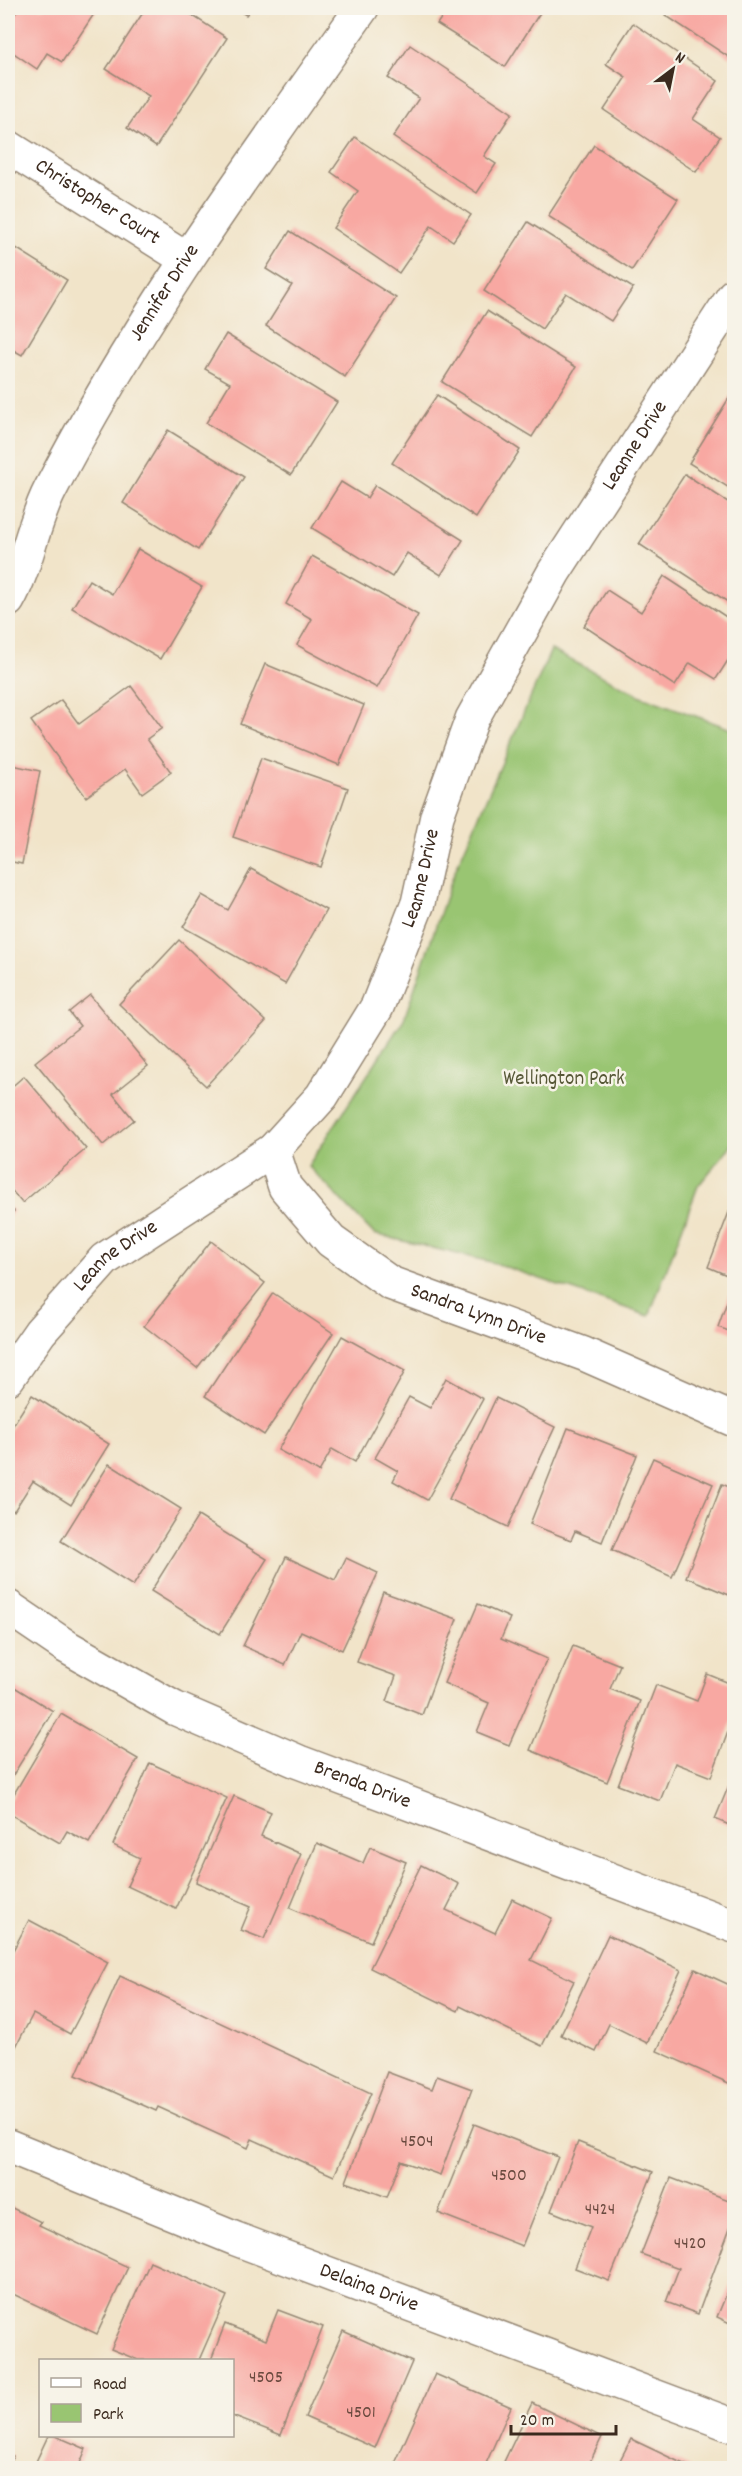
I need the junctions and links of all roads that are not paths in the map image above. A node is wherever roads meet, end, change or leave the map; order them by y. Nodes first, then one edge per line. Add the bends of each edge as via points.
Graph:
1 (362, 8) edge
2 (8, 147) edge
3 (186, 259) junction
4 (735, 295) edge
5 (8, 600) edge
6 (273, 1150) junction
7 (8, 1378) edge
8 (735, 1420) edge
9 (8, 1607) edge
10 (735, 1926) edge
11 (8, 2146) edge
12 (735, 2426) edge

1 - 3 street, Jennifer Drive
2 - 3 street, Christopher Court
3 - 5 street, Jennifer Drive via 49,492
4 - 6 street, Leanne Drive via 554,572 472,719 437,816 418,903 377,1006 322,1096
6 - 7 street, Leanne Drive via 105,1259 40,1332
6 - 8 street, Sandra Lynn Drive via 285,1187 331,1241 390,1282 584,1354
9 - 10 street, Brenda Drive via 67,1647 174,1708 299,1762
11 - 12 street, Delaina Drive via 247,2243

